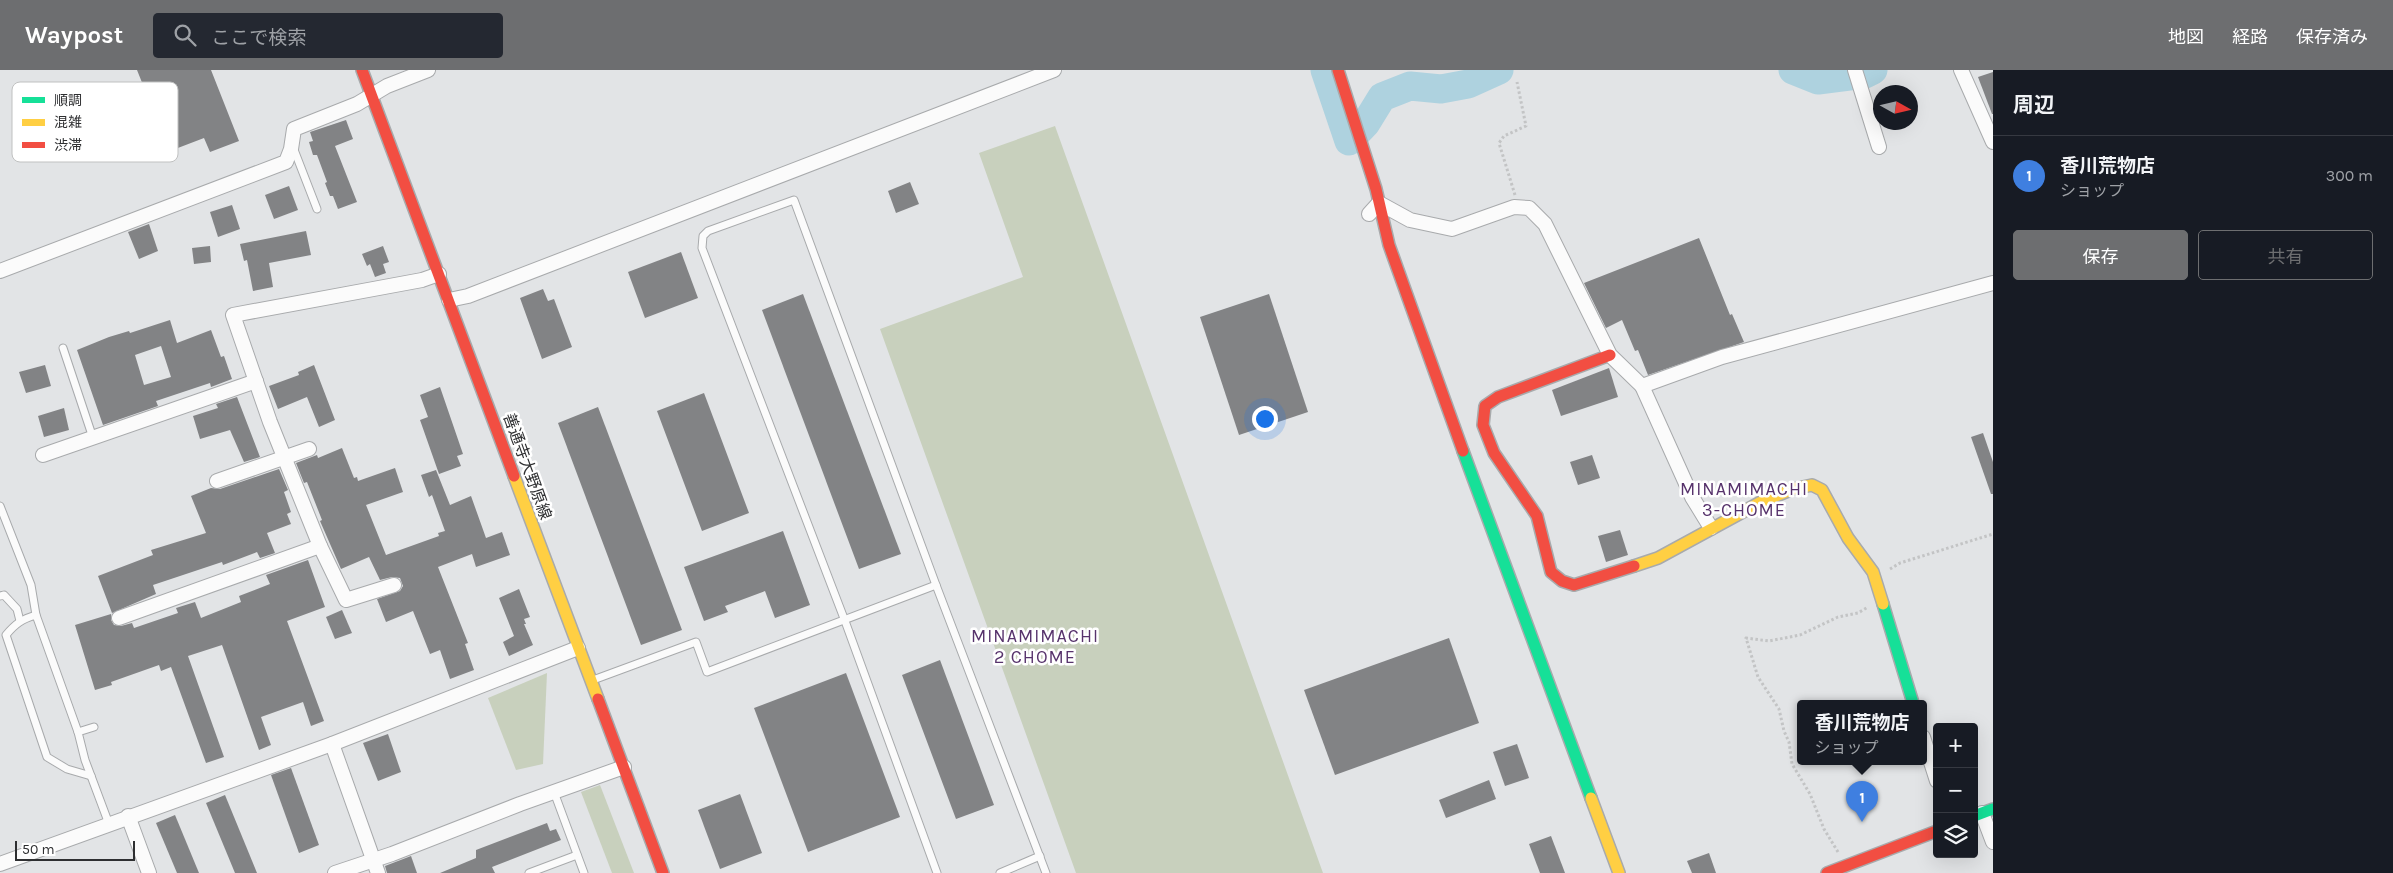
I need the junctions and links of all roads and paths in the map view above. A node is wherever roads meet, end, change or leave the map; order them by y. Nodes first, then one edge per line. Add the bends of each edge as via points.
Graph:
1 (362, 70) edge
2 (428, 70) edge
3 (1054, 70) edge
4 (1338, 70) edge
5 (1855, 70) edge
6 (1961, 70) edge
7 (1517, 82) dead end
8 (372, 95) junction
9 (1993, 142) edge
10 (292, 145) junction
11 (1879, 147) dead end
12 (1379, 203) junction
13 (1518, 207) junction
14 (317, 209) dead end
15 (1369, 214) dead end
16 (0, 271) edge
17 (439, 274) junction
18 (1993, 282) edge
19 (449, 300) junction
20 (63, 348) dead end
21 (1610, 355) junction
22 (256, 381) junction
23 (1642, 386) junction
24 (93, 438) junction
25 (309, 449) dead end
26 (43, 455) dead end
27 (284, 457) junction
28 (218, 481) dead end
29 (0, 506) edge
30 (1711, 528) junction
31 (1993, 534) edge
32 (320, 546) junction
33 (1875, 577) junction
34 (394, 585) dead end
35 (936, 585) junction
36 (1879, 590) junction
37 (0, 596) edge
38 (36, 615) junction
39 (119, 618) dead end
40 (845, 620) junction
41 (20, 621) junction
42 (0, 631) edge
43 (9, 632) junction
44 (578, 648) junction
45 (592, 681) junction
46 (1912, 700) edge
47 (94, 727) dead end
48 (78, 732) junction
49 (332, 744) junction
50 (1927, 750) edge
51 (624, 767) junction
52 (1933, 768) edge
53 (91, 776) junction
54 (554, 792) junction
55 (1983, 812) edge
56 (128, 816) junction
57 (109, 824) junction
58 (1933, 832) edge
59 (1993, 842) edge
60 (577, 855) junction
61 (1040, 856) junction
62 (373, 859) junction
63 (0, 864) edge
64 (1846, 866) junction
65 (149, 873) edge
66 (335, 873) edge
67 (378, 873) edge
68 (529, 873) edge
69 (584, 873) edge
70 (663, 873) edge
71 (937, 873) edge
72 (1000, 873) edge
73 (1046, 873) edge
74 (1620, 873) edge
75 (1827, 873) edge

1 - 8 street, 善通寺大野原線
2 - 8 street
3 - 19 street via 468,296
4 - 12 street
5 - 11 street
6 - 9 street
7 - 13 path via 1526,126 1504,136 1499,143
8 - 10 street via 294,129
8 - 17 street, 善通寺大野原線
10 - 14 lane
10 - 16 street via 286,162
12 - 13 street via 1410,220 1452,229
12 - 15 street
12 - 74 street via 1408,303
13 - 21 street via 1529,208 1545,224
17 - 19 street, 善通寺大野原線
17 - 22 street via 422,280 233,315
18 - 23 street via 1722,357
19 - 44 street, 善通寺大野原線
20 - 24 lane
21 - 23 street
21 - 30 street via 1498,397 1485,406 1483,425 1494,453 1537,516 1552,572 1574,586 1658,558
22 - 24 street
22 - 27 street
23 - 30 street via 1692,497
24 - 26 street
25 - 27 street
27 - 28 street
27 - 32 street
29 - 38 lane via 31,585
30 - 33 street via 1761,502 1812,485 1822,490 1848,538
31 - 33 path via 1900,563
32 - 34 street via 346,600
32 - 39 street
33 - 36 street
35 - 40 lane
35 - 40 lane via 794,200 708,231 703,236 702,248
35 - 61 lane
36 - 46 street
36 - 64 path via 1872,605 1858,613 1838,617 1800,635 1769,641 1746,638 1758,677 1779,710 1792,764
37 - 41 lane via 4,595 17,608
38 - 41 lane
38 - 48 lane
40 - 45 lane via 707,672 696,642
40 - 71 lane
41 - 43 lane
42 - 43 lane
43 - 53 lane via 6,635 47,757 68,769
44 - 45 street, 善通寺大野原線
44 - 49 street
45 - 51 street, 善通寺大野原線
47 - 48 lane
48 - 53 lane
49 - 56 street
49 - 62 street
50 - 52 street
51 - 54 street
51 - 70 street, 善通寺大野原線
53 - 57 lane
54 - 60 lane
54 - 62 street
55 - 59 street
56 - 57 street
56 - 65 street
57 - 63 street
58 - 64 street
60 - 68 lane
60 - 69 lane
61 - 72 lane
61 - 73 lane
62 - 66 street
62 - 67 street
64 - 75 street

